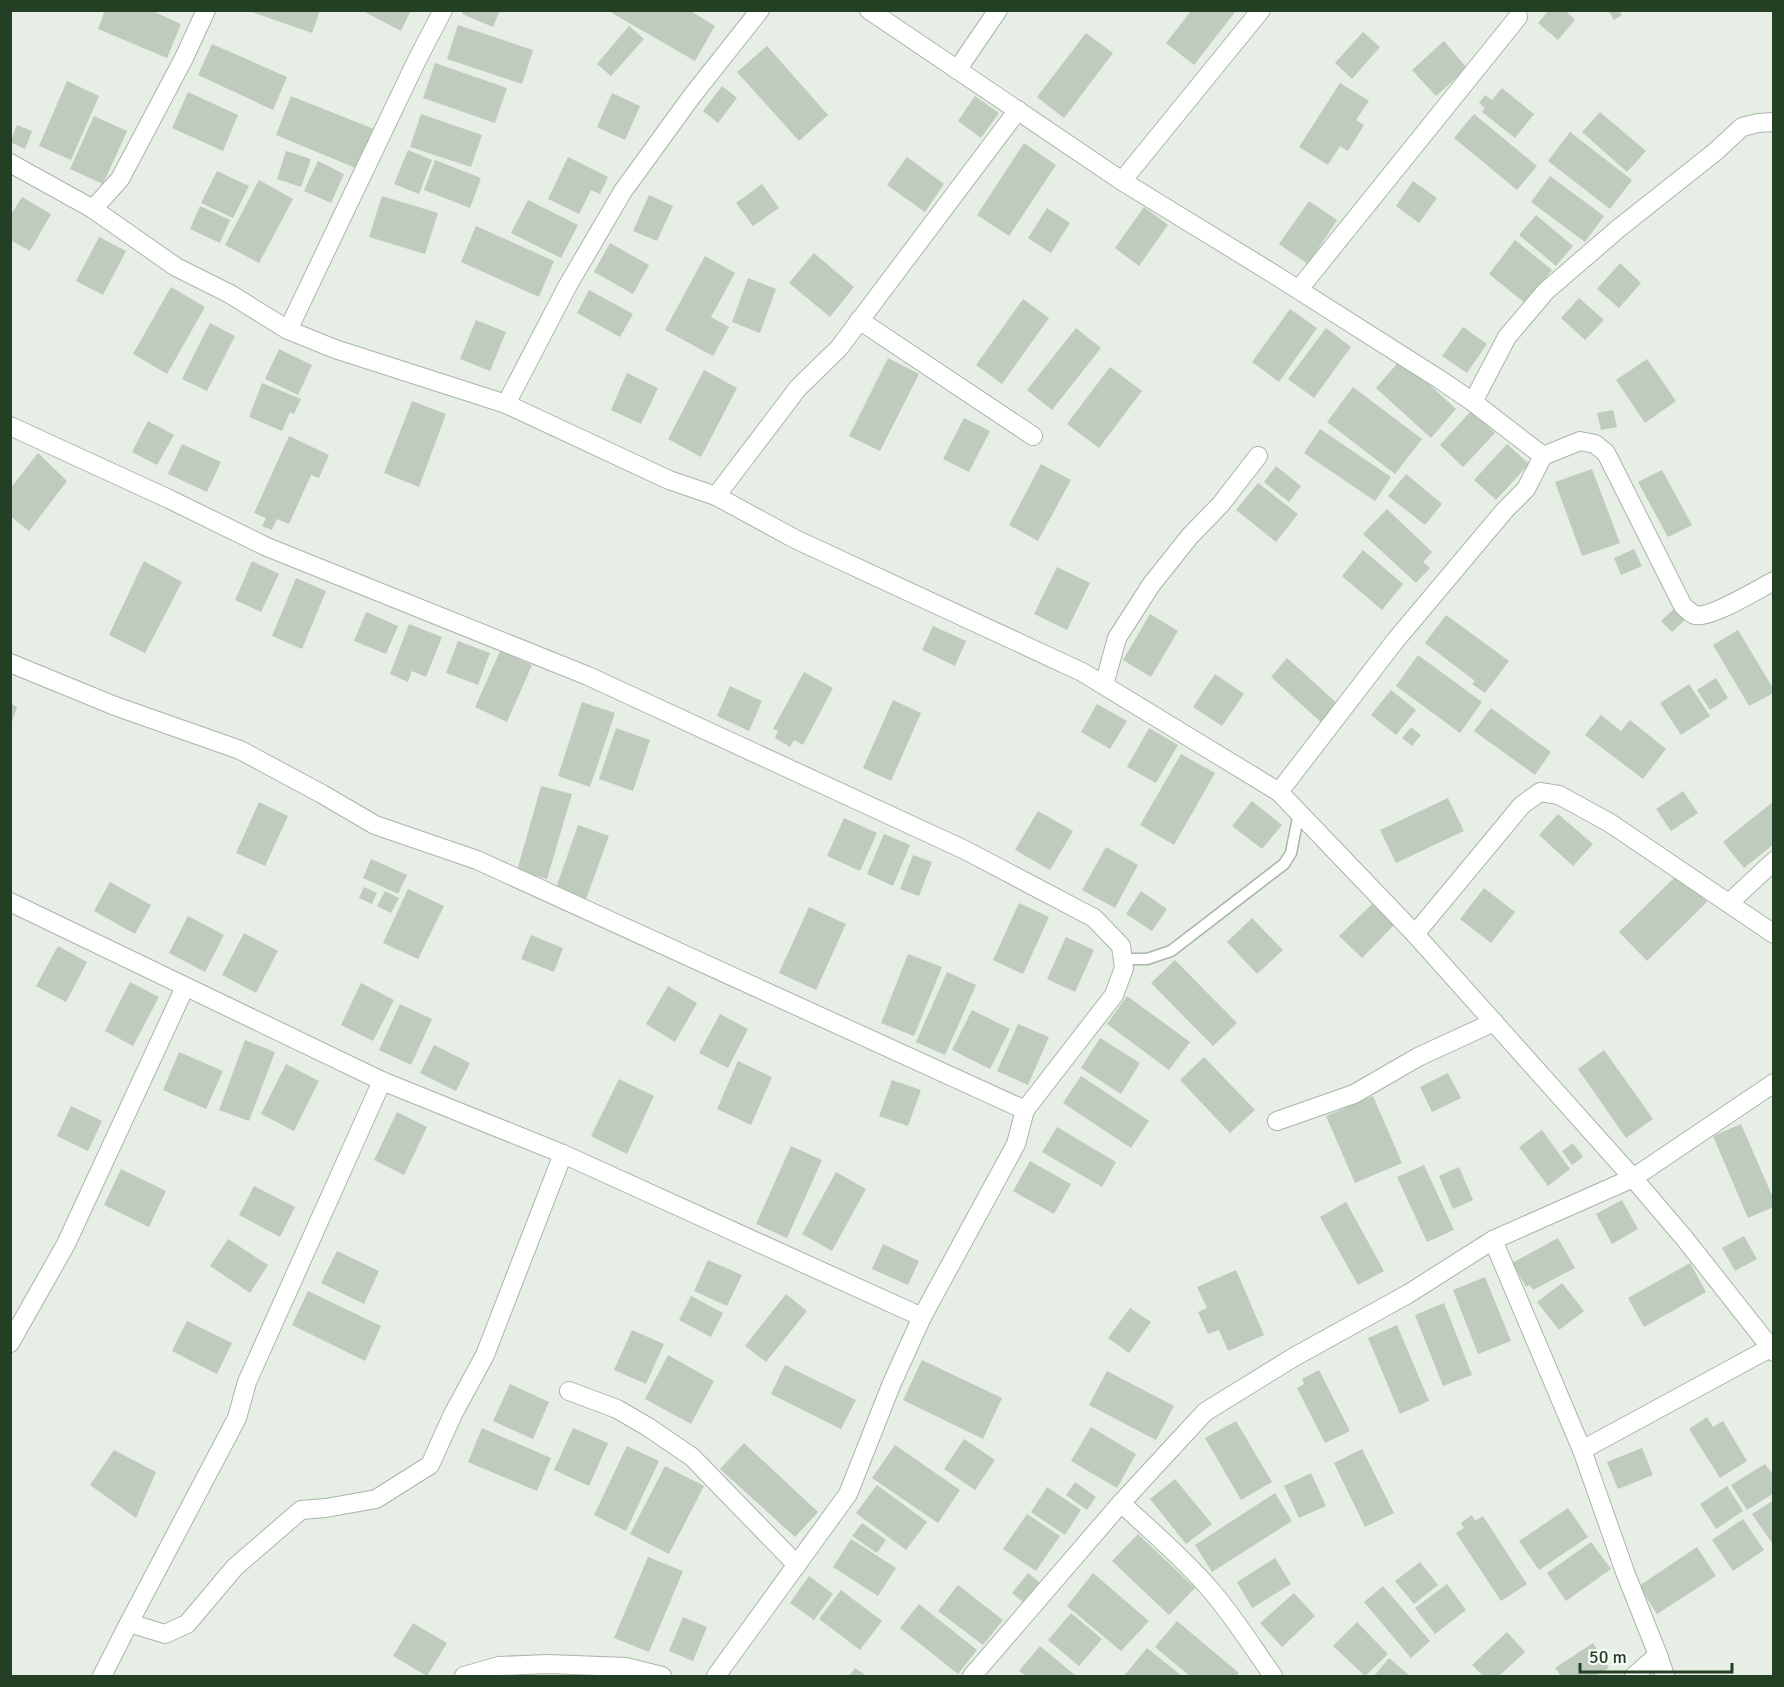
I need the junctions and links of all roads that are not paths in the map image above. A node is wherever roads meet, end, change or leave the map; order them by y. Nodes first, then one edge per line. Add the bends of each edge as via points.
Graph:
1 (206, 10) edge
2 (443, 10) edge
3 (760, 10) edge
4 (869, 10) edge
5 (998, 10) edge
6 (1261, 10) edge
7 (1518, 17) dead end
8 (957, 70) junction
9 (1018, 110) junction
10 (1773, 123) edge
11 (10, 163) edge
12 (1122, 181) junction
13 (93, 209) junction
14 (1299, 289) junction
15 (860, 320) junction
16 (288, 330) junction
17 (1473, 402) junction
18 (506, 404) junction
19 (10, 426) edge
20 (1033, 436) dead end
21 (1258, 456) dead end
22 (1543, 456) junction
23 (716, 496) junction
24 (1773, 581) edge
25 (10, 663) edge
26 (1104, 685) junction
27 (1279, 792) junction
28 (1299, 813) junction
29 (1773, 861) edge
30 (10, 902) edge
31 (1729, 903) junction
32 (1415, 934) junction
33 (1773, 934) edge
34 (1123, 959) junction
35 (185, 987) junction
36 (1494, 1022) junction
37 (382, 1081) junction
38 (1773, 1083) edge
39 (1025, 1110) junction
40 (1277, 1121) dead end
41 (563, 1154) junction
42 (1633, 1178) junction
43 (1493, 1240) junction
44 (922, 1317) junction
45 (10, 1343) edge
46 (1772, 1350) edge
47 (569, 1391) dead end
48 (1582, 1450) junction
49 (1121, 1503) junction
50 (797, 1565) junction
51 (129, 1623) junction
52 (1658, 1655) junction
53 (102, 1677) edge
54 (464, 1677) edge
55 (662, 1677) edge
56 (716, 1677) edge
57 (972, 1677) edge
58 (1273, 1677) edge
59 (1634, 1677) edge
60 (1665, 1677) edge

1 - 13 street via 120,179
2 - 16 street
3 - 18 street via 623,192 568,285
4 - 8 street
5 - 8 street
6 - 12 street
7 - 14 street
8 - 9 street
9 - 12 street
9 - 15 street
10 - 17 street via 1742,127 1546,291 1507,337
11 - 13 street
12 - 14 street
13 - 16 street via 176,267
14 - 17 street
15 - 20 street
15 - 23 street via 839,348 798,388
16 - 18 street via 334,349
17 - 22 street
18 - 23 street via 669,480
19 - 34 street via 267,547 588,676 965,850 1094,918 1121,946
21 - 26 street via 1151,585 1117,638
22 - 24 street via 1580,441 1595,444 1606,453 1683,606 1691,614 1698,616 1725,607
22 - 27 street via 1526,489 1395,641
23 - 26 street via 795,539
25 - 39 street via 115,706 240,750 375,825 477,860
26 - 27 street
27 - 28 street
28 - 32 street
28 - 34 lane via 1291,853 1284,864 1171,951 1147,959
29 - 31 street
30 - 35 street
31 - 32 street via 1610,823 1559,795 1540,792 1522,805
31 - 33 street
32 - 36 street
34 - 39 street via 1124,968 1114,995
35 - 37 street
35 - 45 street via 66,1244
36 - 40 street via 1418,1057 1353,1094
36 - 42 street
37 - 41 street
37 - 51 street via 247,1382 237,1418
38 - 42 street
39 - 44 street via 1016,1144
41 - 44 street
41 - 51 street via 485,1355 430,1466 376,1499 301,1510 235,1567 187,1624 165,1634
42 - 43 street
42 - 46 street
43 - 48 street
43 - 49 street via 1205,1412
44 - 50 street via 848,1494
46 - 48 street
47 - 50 street via 617,1409 692,1457
48 - 52 street
49 - 57 street
49 - 58 street via 1208,1587
50 - 56 street
51 - 53 street
52 - 59 street
52 - 60 street
54 - 55 street via 499,1666 548,1664 626,1667

